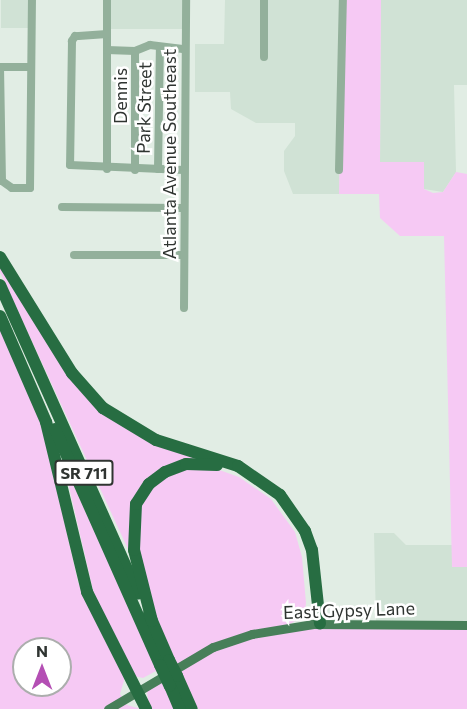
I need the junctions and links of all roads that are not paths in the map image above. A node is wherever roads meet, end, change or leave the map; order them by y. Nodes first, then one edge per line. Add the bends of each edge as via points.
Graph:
1 (32, 0) edge
2 (107, 0) edge
3 (186, 0) edge
4 (264, 0) edge
5 (343, 0) edge
6 (106, 34) junction
7 (160, 47) junction
8 (185, 49) junction
9 (107, 50) junction
10 (135, 51) junction
11 (264, 57) dead end
12 (0, 67) edge
13 (31, 67) junction
14 (107, 169) junction
15 (158, 169) junction
16 (135, 170) junction
17 (184, 170) junction
18 (339, 170) dead end
19 (62, 207) dead end
20 (184, 208) junction
21 (74, 255) dead end
22 (184, 255) junction
23 (0, 257) edge
24 (0, 285) edge
25 (0, 308) edge
26 (184, 308) dead end
27 (0, 316) edge
28 (152, 621) junction
29 (316, 624) junction
30 (467, 625) edge
31 (165, 662) junction
32 (174, 681) junction
33 (137, 690) junction
34 (108, 709) edge
35 (146, 709) edge
36 (180, 709) edge
37 (192, 709) edge

1 - 13 street
2 - 6 street
3 - 8 street, Atlanta Avenue Southeast
4 - 11 street
5 - 18 street
6 - 9 street
6 - 14 street via 75,36 72,41 68,159 73,168
7 - 8 street
7 - 10 street
7 - 15 street, Park Street
8 - 17 street, Atlanta Avenue Southeast
9 - 10 street, Dennis
9 - 14 street
10 - 16 street, Dennis
12 - 13 street
12 - 13 street via 2,181 12,188 30,188
14 - 16 street
15 - 16 street
15 - 17 street
17 - 20 street, Atlanta Avenue Southeast
19 - 20 street
20 - 22 street, Atlanta Avenue Southeast
21 - 22 street
22 - 26 street, Atlanta Avenue Southeast
23 - 29 highway via 72,374 103,408 156,440 238,466 280,495 295,513 312,550
24 - 28 highway, SR 711
25 - 31 highway, SR 711
27 - 33 highway via 46,422 83,580
28 - 29 highway via 134,550 135,510 156,478 174,467 199,463 252,479 288,512 307,553
28 - 31 highway, SR 711
29 - 30 main road, East Gypsy Lane
29 - 33 main road, East Gypsy Lane via 252,634 213,647
31 - 32 highway, SR 711, bridge
32 - 36 highway, SR 711
32 - 37 highway, SR 711
33 - 34 main road, East Gypsy Lane
33 - 35 highway

